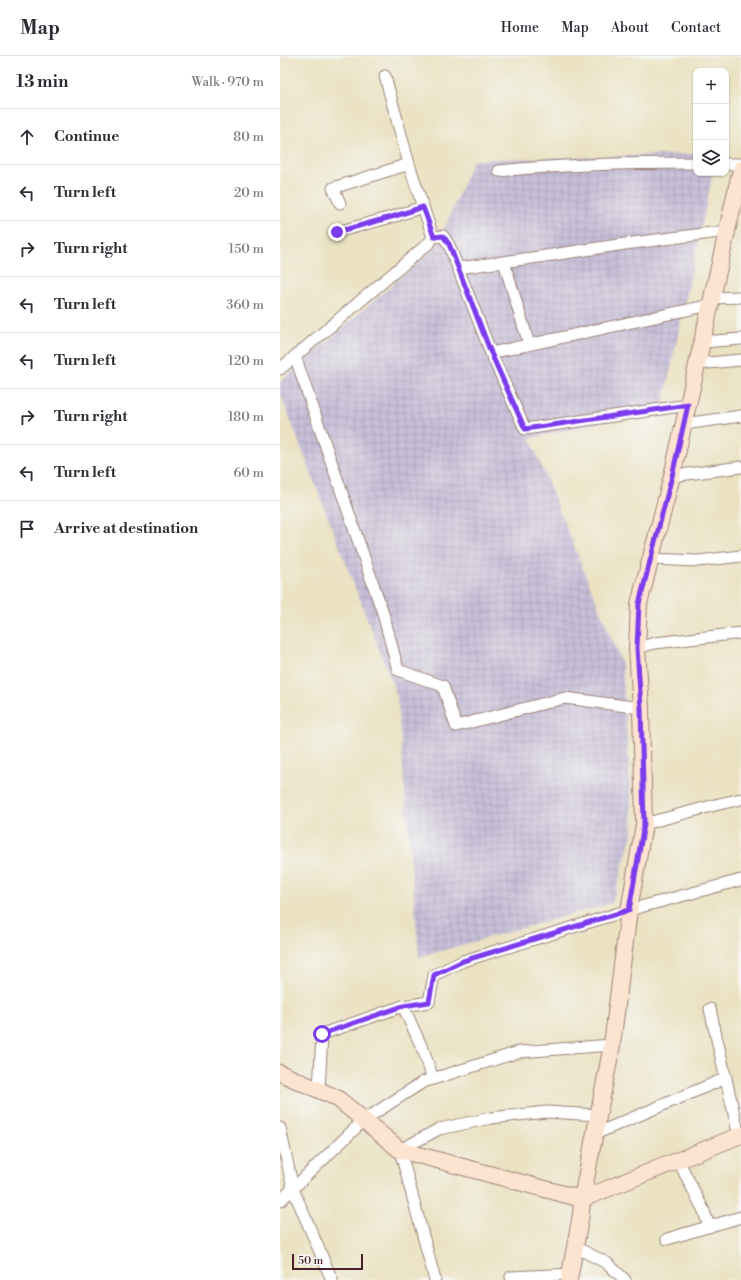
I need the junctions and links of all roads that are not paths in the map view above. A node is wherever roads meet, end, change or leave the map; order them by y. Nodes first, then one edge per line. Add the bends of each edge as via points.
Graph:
1 (385, 76) dead end
2 (409, 164) junction
3 (693, 164) edge
4 (729, 164) edge
5 (741, 164) edge
6 (741, 169) edge
7 (500, 171) dead end
8 (340, 203) dead end
9 (423, 207) junction
10 (727, 231) junction
11 (337, 232) dead end
12 (434, 237) junction
13 (504, 262) junction
14 (458, 268) junction
15 (741, 297) edge
16 (711, 302) junction
17 (741, 339) edge
18 (702, 342) junction
19 (529, 344) junction
20 (491, 353) junction
21 (295, 356) junction
22 (741, 360) edge
23 (697, 364) junction
24 (280, 370) edge
25 (688, 405) junction
26 (741, 416) edge
27 (684, 424) junction
28 (741, 467) edge
29 (672, 476) junction
30 (741, 556) edge
31 (651, 559) junction
32 (741, 633) edge
33 (637, 648) junction
34 (641, 708) junction
35 (741, 799) edge
36 (644, 824) junction
37 (741, 880) edge
38 (629, 910) junction
39 (403, 1006) junction
40 (710, 1009) dead end
41 (612, 1045) junction
42 (280, 1073) edge
43 (726, 1078) junction
44 (433, 1079) junction
45 (319, 1090) junction
46 (598, 1115) junction
47 (364, 1120) junction
48 (280, 1128) edge
49 (595, 1134) junction
50 (740, 1135) edge
51 (400, 1150) junction
52 (678, 1160) junction
53 (293, 1189) junction
54 (582, 1199) junction
55 (280, 1201) edge
56 (741, 1217) edge
57 (709, 1227) junction
58 (667, 1239) dead end
59 (575, 1247) junction
60 (570, 1277) edge
61 (332, 1280) edge
62 (435, 1280) edge
63 (512, 1280) edge
64 (625, 1280) edge

1 - 2 street
2 - 8 street via 334,188
2 - 9 street
3 - 7 street via 557,166
4 - 5 street
6 - 10 main road
9 - 11 street
9 - 12 street
10 - 13 street
10 - 16 main road
12 - 14 street via 443,236 449,244
12 - 21 street
13 - 14 street
13 - 19 street
14 - 20 street
15 - 16 street
16 - 18 main road
16 - 19 street
17 - 18 street
18 - 23 main road
19 - 20 street
20 - 25 street via 525,429
21 - 24 street
21 - 34 street via 383,613 398,670 443,686 456,726 565,698
22 - 23 street
23 - 25 main road
25 - 27 main road
26 - 27 street
27 - 29 main road
28 - 29 street
29 - 31 main road
30 - 31 street via 698,561
31 - 33 main road via 639,604
32 - 33 street via 655,643
33 - 34 main road
34 - 36 main road
35 - 36 street
36 - 38 main road
37 - 38 street
38 - 39 street via 463,961 434,975 429,1002
38 - 41 main road
39 - 44 street
39 - 45 street via 322,1034
40 - 43 street
41 - 44 street via 519,1052
41 - 46 main road
42 - 45 main road
43 - 49 street
43 - 50 street
44 - 47 street via 423,1082
45 - 47 main road via 337,1098
46 - 49 main road
46 - 51 street via 546,1112 491,1118 439,1129
47 - 51 main road
47 - 53 street
48 - 53 street
49 - 54 main road
50 - 52 main road
51 - 54 main road
51 - 62 street
52 - 54 main road
52 - 57 street via 704,1211
53 - 55 street
53 - 61 street
54 - 59 main road
56 - 57 street
57 - 58 street
59 - 60 main road
59 - 64 street via 607,1263
60 - 63 street via 511,1277

